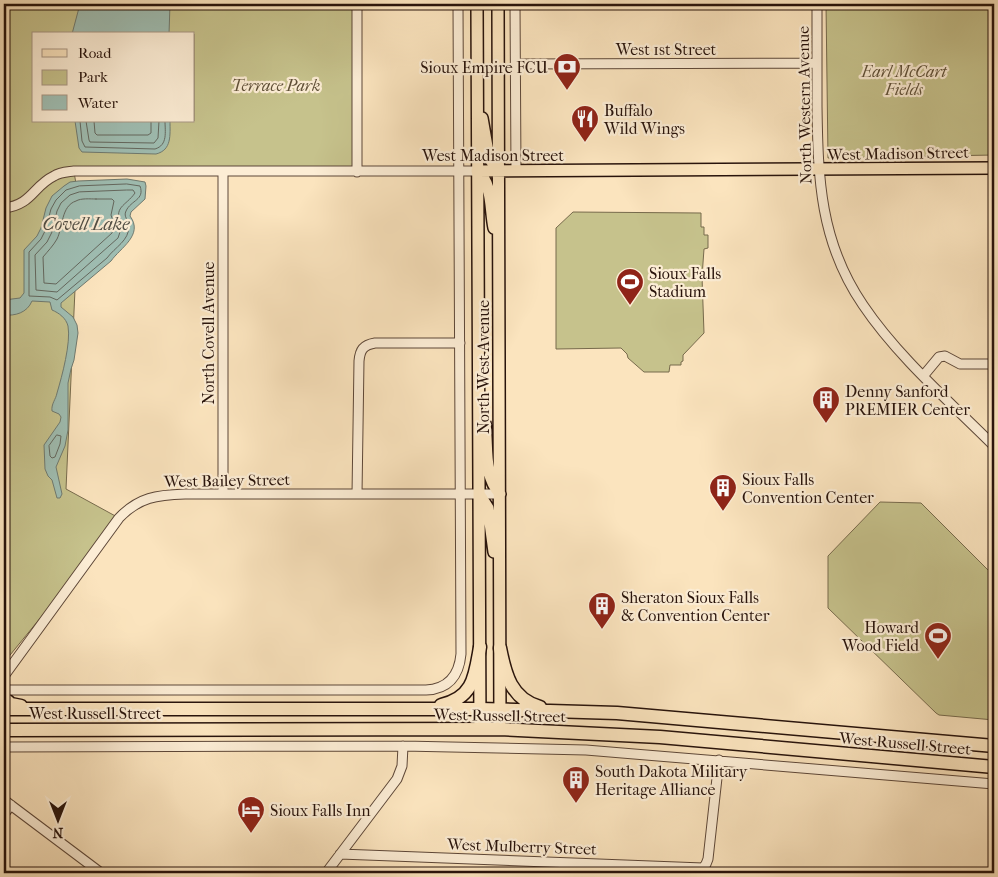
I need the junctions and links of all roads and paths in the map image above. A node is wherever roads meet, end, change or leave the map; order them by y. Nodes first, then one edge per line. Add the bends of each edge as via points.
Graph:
1 (357, 4) edge
2 (458, 4) edge
3 (476, 4) edge
4 (498, 4) edge
5 (515, 4) edge
6 (817, 4) edge
7 (817, 63) junction
8 (515, 64) junction
9 (477, 100) junction
10 (994, 168) edge
11 (818, 170) junction
12 (477, 171) junction
13 (499, 171) junction
14 (516, 171) junction
15 (224, 172) junction
16 (357, 172) junction
17 (459, 172) junction
18 (4, 208) edge
19 (499, 246) junction
20 (460, 343) junction
21 (994, 364) edge
22 (924, 375) junction
23 (478, 380) junction
24 (994, 446) edge
25 (223, 494) junction
26 (358, 494) junction
27 (460, 494) junction
28 (479, 494) junction
29 (500, 494) junction
30 (499, 573) junction
31 (480, 647) junction
32 (500, 648) junction
33 (5, 670) edge
34 (452, 680) joint
35 (4, 690) edge
36 (4, 698) edge
37 (399, 708) junction
38 (4, 709) edge
39 (51, 709) junction
40 (480, 709) junction
41 (500, 709) junction
42 (557, 711) junction
43 (244, 729) junction
44 (480, 729) junction
45 (500, 729) junction
46 (4, 730) edge
47 (244, 746) junction
48 (403, 746) junction
49 (994, 746) edge
50 (4, 747) edge
51 (718, 760) junction
52 (994, 767) edge
53 (994, 784) edge
54 (7, 802) edge
55 (4, 814) edge
56 (340, 854) junction
57 (701, 871) edge
58 (101, 873) edge
59 (326, 873) edge

1 - 16 street
2 - 17 street, North West Avenue
3 - 9 main road, North West Avenue
4 - 13 main road, North West Avenue
5 - 8 street
6 - 7 street, North Western Avenue
7 - 8 street, West 1st Street
7 - 11 street, North Western Avenue
8 - 14 street
9 - 12 main road, North West Avenue
9 - 13 main road via 489,158
10 - 11 main road, West Madison Street
11 - 14 main road, West Madison Street
11 - 22 street, North Western Avenue via 830,236 852,288 884,334
12 - 13 main road, West Madison Street
12 - 17 street, West Madison Street
12 - 19 main road via 487,184
12 - 23 main road, North West Avenue
13 - 14 main road, West Madison Street
13 - 19 main road, North West Avenue
15 - 16 street, West Madison Street
15 - 18 street, West Madison Street via 63,172 47,181 20,205
15 - 25 street, North Covell Avenue
16 - 17 street, West Madison Street
17 - 20 street, North West Avenue
19 - 29 main road, North West Avenue
20 - 26 street via 374,343 364,346 359,361
20 - 27 street, North West Avenue
21 - 22 street via 960,364 945,356 939,358
22 - 24 street, North Western Avenue
23 - 28 main road, North West Avenue
23 - 29 main road via 485,419 488,472
25 - 26 street, West Bailey Street
25 - 33 street, West Bailey Street via 162,495 140,501 128,509
26 - 27 street, West Bailey Street
27 - 28 street, West Bailey Street
27 - 34 street, North West Avenue via 461,654 459,669
28 - 29 street, West Bailey Street
28 - 30 main road via 488,508
28 - 31 main road, North West Avenue
29 - 30 main road, North West Avenue
30 - 32 main road, North West Avenue
31 - 37 highway via 474,681 457,700 440,706
31 - 40 main road, North West Avenue
32 - 41 main road, North West Avenue
32 - 42 highway via 507,677 516,693 531,704
34 - 35 street, West Russell Street via 440,688 426,690
36 - 39 highway via 11,704
37 - 39 highway, West Russell Street
37 - 40 highway, West Russell Street
38 - 39 highway, West Russell Street
40 - 41 highway, West Russell Street
40 - 44 main road, North West Avenue
41 - 42 highway, West Russell Street
41 - 45 main road, North West Avenue
42 - 49 highway, West Russell Street via 659,716
43 - 44 highway, West Russell Street
43 - 46 highway, West Russell Street
43 - 47 street
44 - 45 highway, West Russell Street
45 - 52 highway, West Russell Street via 660,737
47 - 48 street, West Russell Street
47 - 50 street, West Russell Street
48 - 51 street, West Russell Street via 586,750
48 - 56 street via 402,766 397,779
51 - 53 street, West Russell Street
51 - 57 street via 708,859
54 - 55 street
54 - 58 street
56 - 57 street, West Mulberry Street
56 - 59 street

